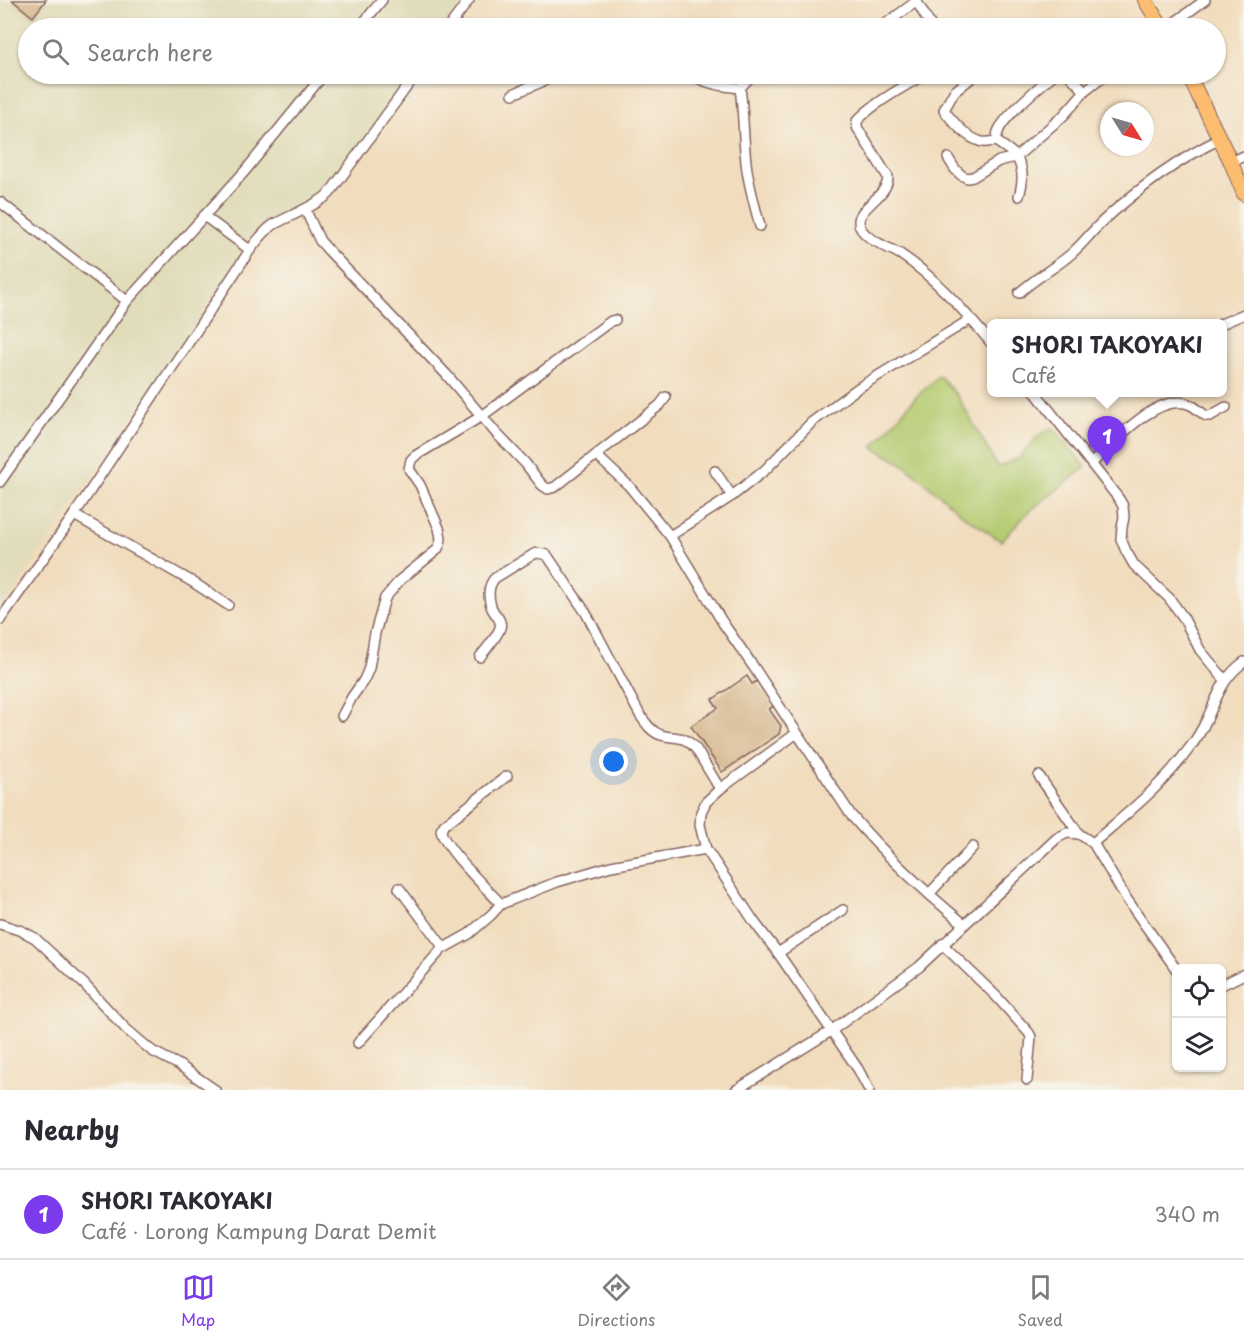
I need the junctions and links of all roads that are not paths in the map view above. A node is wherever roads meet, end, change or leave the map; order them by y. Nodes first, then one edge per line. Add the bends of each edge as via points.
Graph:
1 (382, 0) edge
2 (470, 0) edge
3 (1145, 0) edge
4 (1205, 0) edge
5 (916, 1) edge
6 (367, 18) edge
7 (456, 18) edge
8 (893, 18) edge
9 (926, 18) edge
10 (1156, 18) edge
11 (1181, 18) edge
12 (316, 84) edge
13 (409, 84) edge
14 (536, 84) edge
15 (714, 84) edge
16 (744, 84) edge
17 (910, 84) edge
18 (963, 84) edge
19 (1043, 84) edge
20 (1079, 84) edge
21 (1093, 84) edge
22 (1193, 84) edge
23 (740, 88) junction
24 (1085, 90) junction
25 (513, 94) dead end
26 (1220, 139) junction
27 (996, 141) junction
28 (1016, 157) junction
29 (948, 158) dead end
30 (1238, 159) edge
31 (1244, 195) edge
32 (1019, 196) dead end
33 (0, 202) edge
34 (305, 209) junction
35 (204, 216) junction
36 (760, 226) dead end
37 (250, 250) junction
38 (1019, 293) dead end
39 (127, 301) junction
40 (1244, 314) edge
41 (971, 319) junction
42 (615, 320) dead end
43 (1227, 321) edge
44 (987, 338) edge
45 (666, 397) dead end
46 (1038, 397) edge
47 (1226, 407) dead end
48 (482, 416) junction
49 (596, 455) junction
50 (1092, 463) junction
51 (715, 471) dead end
52 (0, 482) edge
53 (732, 496) junction
54 (74, 515) junction
55 (670, 536) junction
56 (228, 605) dead end
57 (0, 620) edge
58 (480, 657) dead end
59 (1244, 662) edge
60 (1225, 680) junction
61 (342, 716) dead end
62 (797, 733) junction
63 (507, 776) dead end
64 (1039, 777) dead end
65 (720, 789) junction
66 (1079, 834) junction
67 (1093, 843) junction
68 (973, 847) dead end
69 (706, 849) junction
70 (399, 888) dead end
71 (928, 894) junction
72 (501, 904) junction
73 (843, 910) dead end
74 (0, 924) edge
75 (964, 924) junction
76 (942, 944) junction
77 (442, 949) junction
78 (778, 952) junction
79 (1172, 964) edge
80 (1244, 974) edge
81 (1226, 983) edge
82 (831, 1031) junction
83 (358, 1042) dead end
84 (1027, 1080) dead end
85 (215, 1090) edge
86 (736, 1090) edge
87 (869, 1090) edge

1 - 6 street
2 - 7 street
3 - 10 main road
4 - 11 street
5 - 8 street
5 - 9 street
12 - 35 street
13 - 34 street via 334,187
14 - 25 street
15 - 23 street
16 - 23 street
17 - 41 street via 857,121 888,177 884,190 858,223 866,236 917,266
18 - 27 street via 944,110 966,133 982,142
19 - 27 street via 1003,123
20 - 24 street
21 - 24 street
22 - 26 main road
23 - 36 street via 746,168
24 - 28 street via 1064,115
26 - 30 main road
26 - 38 street via 1153,180 1103,221 1072,254
27 - 28 street
28 - 29 street via 999,161 967,178
28 - 32 street via 1023,183
30 - 31 main road
33 - 39 street
34 - 37 street via 274,225
34 - 48 street via 329,251
35 - 37 street
35 - 39 street
37 - 54 street
39 - 52 street
40 - 43 street
41 - 44 street
41 - 53 street via 840,401
42 - 48 street
45 - 49 street
46 - 50 street
47 - 50 street via 1210,416 1190,404 1174,403 1155,409
48 - 49 street via 548,489 555,488
48 - 61 street via 411,460 409,469 439,528 440,544 386,598 369,668
49 - 55 street via 629,486
50 - 60 street via 1123,506 1121,539 1134,565 1169,597 1200,650
51 - 53 street
53 - 55 street
54 - 56 street
54 - 57 street
55 - 62 street
58 - 65 street via 500,628 490,605 491,583 534,554 547,555 586,613 640,715 662,736 685,739 692,744
59 - 60 street
60 - 67 street via 1187,752 1144,798
62 - 65 street
62 - 71 street via 851,816
63 - 72 street via 441,830 454,853
64 - 66 street
65 - 69 street via 701,812
66 - 67 street
66 - 75 street via 1067,833 1057,838
67 - 79 street via 1125,898
68 - 71 street
69 - 72 street via 611,866
69 - 78 street
70 - 77 street
71 - 75 street
72 - 77 street via 470,934
73 - 78 street
74 - 85 street via 35,938 152,1051
75 - 76 street
76 - 82 street via 911,973
76 - 84 street via 1029,1033
77 - 83 street
78 - 82 street
80 - 81 street
82 - 86 street
82 - 87 street

